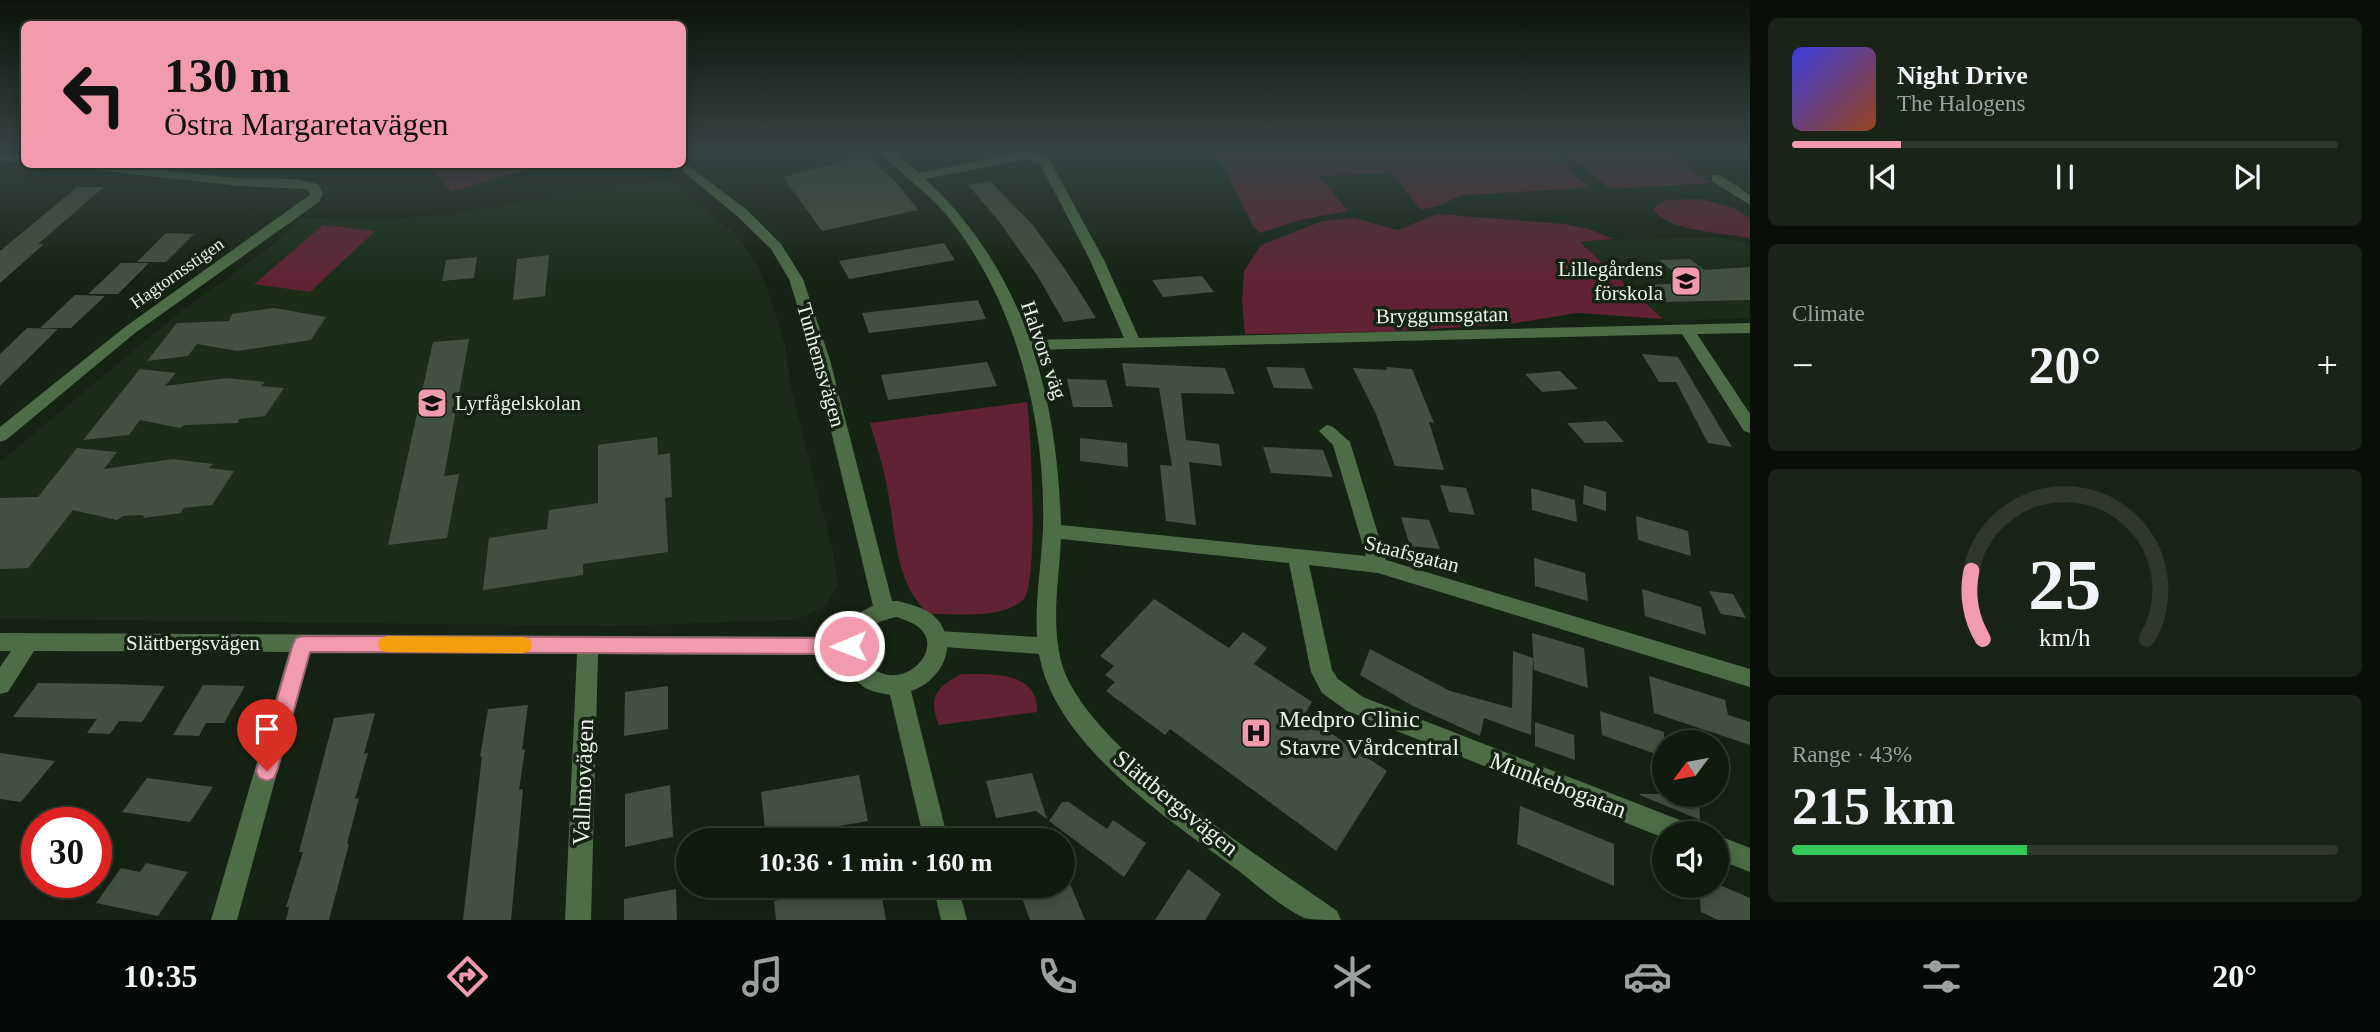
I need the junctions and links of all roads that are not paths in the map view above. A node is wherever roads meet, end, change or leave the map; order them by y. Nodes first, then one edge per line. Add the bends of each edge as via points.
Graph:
1 (317, 194) edge
2 (719, 194) edge
3 (932, 194) edge
4 (1062, 194) edge
5 (1750, 328) edge
6 (1687, 330) junction
7 (1134, 343) junction
8 (1025, 345) junction
9 (1750, 428) edge
10 (1327, 431) dead end
11 (0, 436) edge
12 (1052, 531) junction
13 (1297, 556) junction
14 (1378, 565) junction
15 (884, 610) junction
16 (938, 640) junction
17 (0, 642) edge
18 (28, 642) junction
19 (302, 644) junction
20 (588, 645) junction
21 (849, 646) junction
22 (1048, 646) junction
23 (1750, 678) edge
24 (0, 685) edge
25 (899, 685) junction
26 (1652, 822) edge
27 (933, 828) edge
28 (1729, 852) edge
29 (1750, 860) edge
30 (949, 898) edge
31 (224, 920) edge
32 (578, 920) edge
33 (954, 920) edge
34 (1328, 920) edge

1 - 11 street, Hagtornsstigen via 130,330
2 - 15 street, Tunhemsvägen via 776,247 796,279 822,360
3 - 8 street, Halvors väg via 960,223 990,269
4 - 7 street
5 - 6 street, Bryggumsgatan
6 - 7 street, Bryggumsgatan
6 - 9 street
7 - 8 street, Bryggumsgatan
8 - 12 street, Halvors väg via 1051,464
10 - 14 street via 1341,442
12 - 13 street, Staafsgatan
12 - 22 street, Halvors väg via 1046,595
13 - 14 street, Staafsgatan
13 - 26 street, Munkebogatan via 1322,672 1341,695 1426,734
14 - 23 street, Staafsgatan
15 - 16 street via 898,609 923,619
15 - 21 street via 859,622
16 - 22 street
16 - 25 street via 935,664 920,678
17 - 18 street, Slättbergsvägen
18 - 19 street, Slättbergsvägen
18 - 24 street
19 - 20 street, Slättbergsvägen
19 - 31 street
20 - 21 street, Slättbergsvägen
20 - 32 street, Vallmovägen
21 - 25 street via 851,659 869,679
22 - 34 street, Slättbergsvägen via 1057,681 1074,712 1109,750 1150,787
25 - 27 street
28 - 29 street
30 - 33 street

